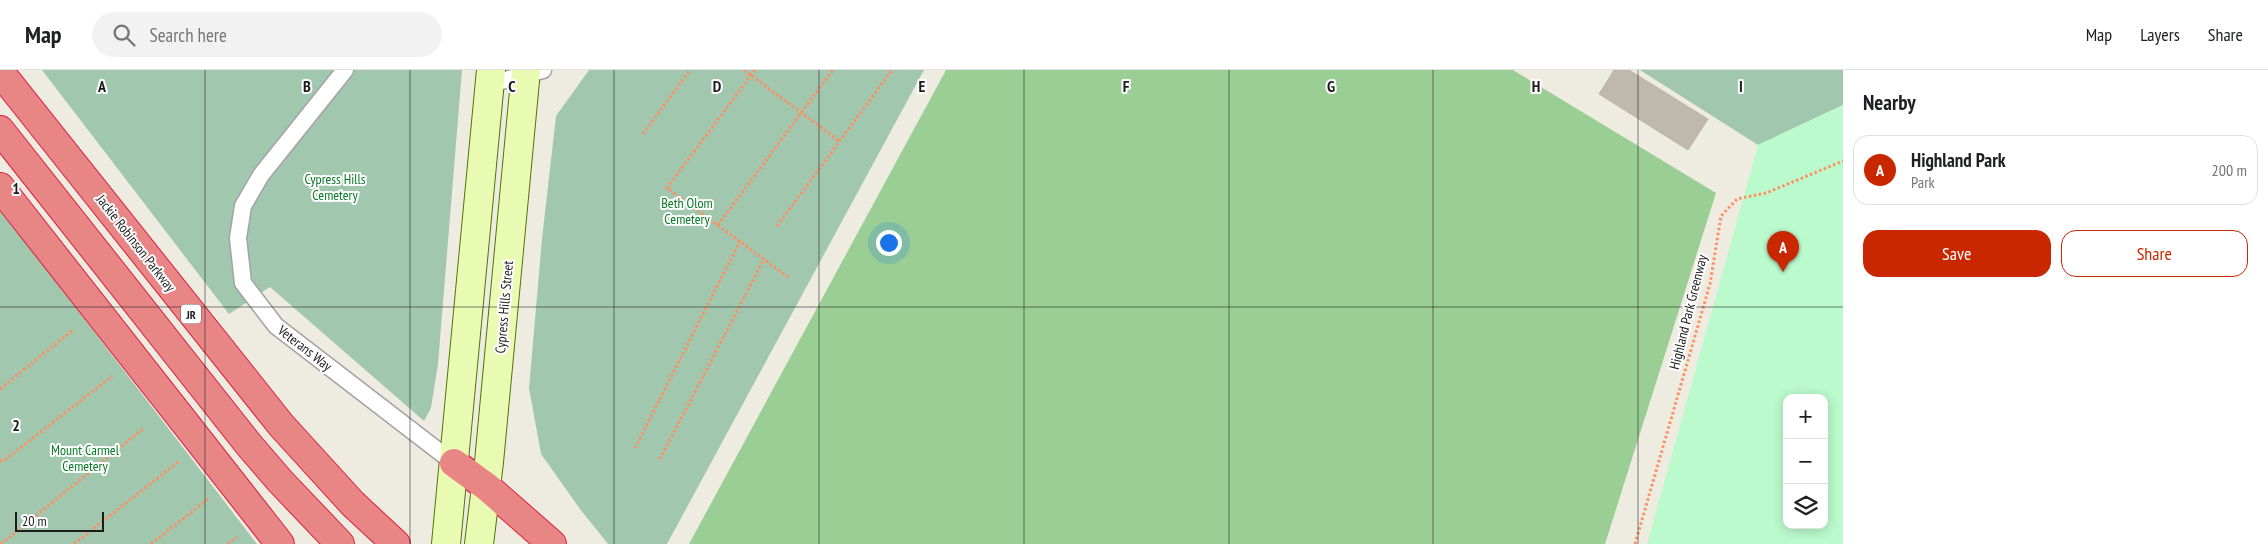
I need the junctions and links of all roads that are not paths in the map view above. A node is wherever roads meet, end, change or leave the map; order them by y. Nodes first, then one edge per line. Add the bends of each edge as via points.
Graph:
1 (345, 70) edge
2 (0, 72) edge
3 (532, 72) edge
4 (490, 77) edge
5 (0, 130) edge
6 (0, 188) edge
7 (454, 463) junction
8 (487, 487) junction
9 (447, 540) edge
10 (280, 544) edge
11 (340, 544) edge
12 (396, 544) edge
13 (479, 544) edge
14 (552, 544) edge

1 - 7 lane, Veterans Way via 261,175 243,206 238,238 243,282 276,326
2 - 12 highway, Jackie Robinson Parkway / JR via 281,425 353,504
3 - 4 lane
3 - 8 street, Cypress Hills Street
4 - 7 street
5 - 11 highway via 248,445
6 - 10 highway
7 - 8 highway
7 - 9 street
8 - 13 street, Cypress Hills Street
8 - 14 highway

